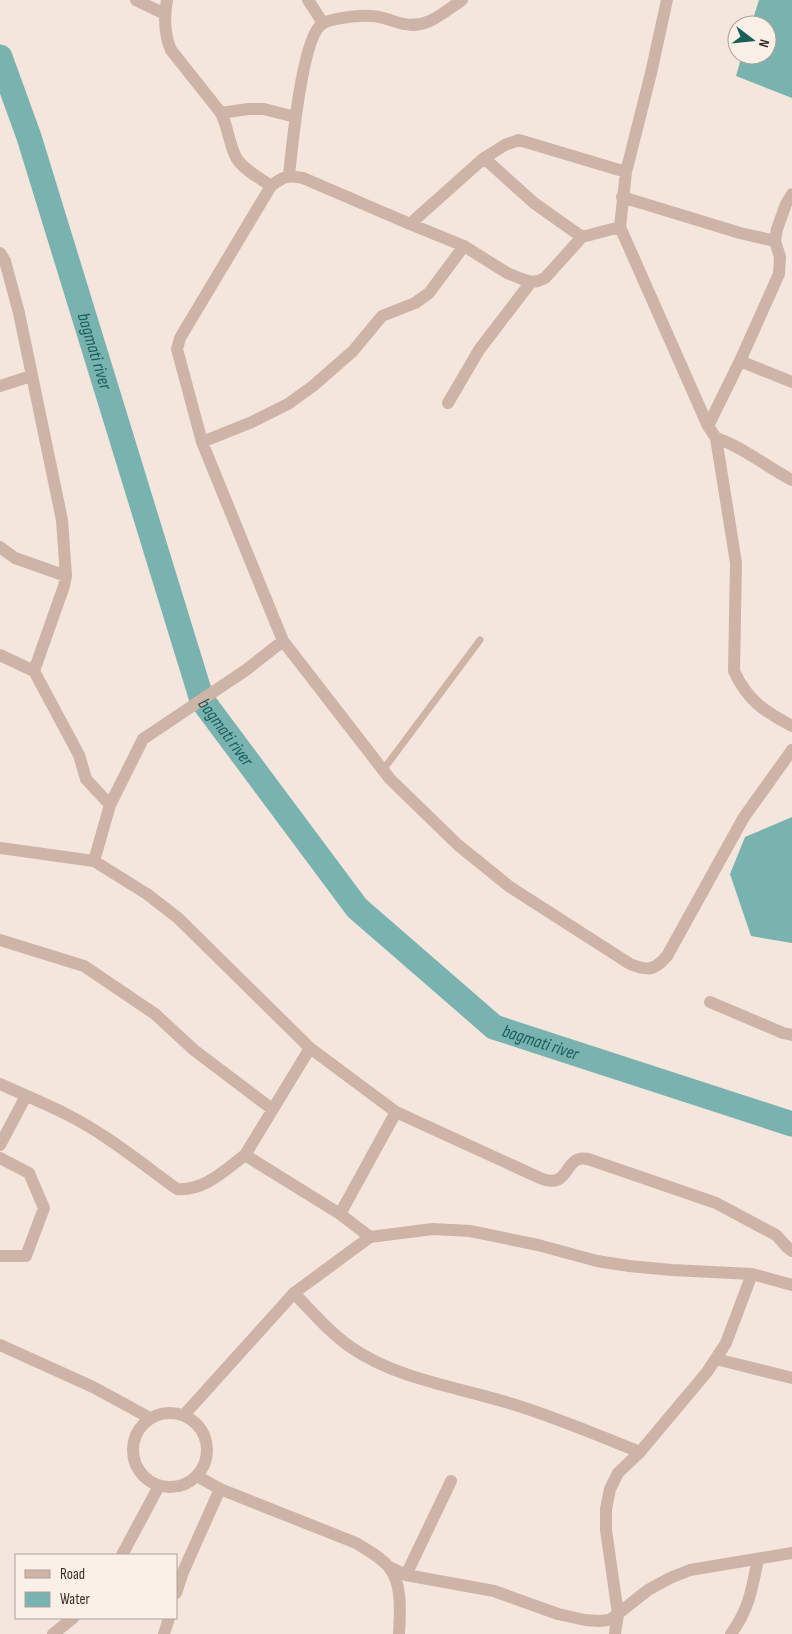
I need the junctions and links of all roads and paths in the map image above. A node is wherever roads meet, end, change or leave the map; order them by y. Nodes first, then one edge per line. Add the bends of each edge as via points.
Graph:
1 (136, 0) edge
2 (167, 0) edge
3 (308, 0) edge
4 (462, 0) edge
5 (665, 0) edge
6 (165, 14) junction
7 (323, 23) junction
8 (221, 113) junction
9 (295, 117) junction
10 (484, 158) junction
11 (626, 172) junction
12 (289, 175) junction
13 (271, 186) junction
14 (792, 194) edge
15 (622, 197) junction
16 (410, 224) junction
17 (620, 227) junction
18 (582, 237) junction
19 (775, 241) junction
20 (464, 246) junction
21 (0, 253) edge
22 (531, 282) junction
23 (740, 361) junction
24 (31, 376) junction
25 (792, 382) edge
26 (0, 386) edge
27 (448, 403) dead end
28 (708, 426) junction
29 (716, 438) junction
30 (202, 442) junction
31 (792, 480) edge
32 (0, 548) edge
33 (66, 576) junction
34 (480, 640) dead end
35 (282, 641) junction
36 (0, 655) edge
37 (34, 671) junction
38 (792, 726) edge
39 (792, 750) edge
40 (382, 770) junction
41 (110, 805) junction
42 (0, 848) edge
43 (94, 861) junction
44 (0, 940) edge
45 (710, 1002) dead end
46 (792, 1034) edge
47 (310, 1048) junction
48 (0, 1084) edge
49 (26, 1096) junction
50 (272, 1109) junction
51 (396, 1112) junction
52 (0, 1145) edge
53 (244, 1155) junction
54 (0, 1158) edge
55 (340, 1214) junction
56 (370, 1237) junction
57 (792, 1251) edge
58 (0, 1256) edge
59 (752, 1274) junction
60 (792, 1285) edge
61 (294, 1294) junction
62 (0, 1345) edge
63 (716, 1359) junction
64 (792, 1378) edge
65 (184, 1415) junction
66 (150, 1418) junction
67 (640, 1452) junction
68 (197, 1476) junction
69 (451, 1481) dead end
70 (159, 1486) junction
71 (220, 1489) junction
72 (792, 1553) edge
73 (123, 1554) edge
74 (758, 1559) junction
75 (389, 1567) junction
76 (406, 1575) junction
77 (178, 1587) edge
78 (618, 1614) junction
79 (72, 1619) edge
80 (169, 1619) edge
81 (53, 1634) edge
82 (164, 1634) edge
83 (399, 1634) edge
84 (615, 1634) edge
85 (731, 1634) edge

1 - 6 street
2 - 6 street
3 - 7 street
4 - 7 street via 421,25 372,16
5 - 11 street via 651,74
6 - 8 street via 171,50
7 - 9 street via 313,36
8 - 9 street via 264,109
8 - 13 street via 237,160
9 - 12 street
10 - 11 street via 519,140
10 - 16 street
10 - 18 street via 534,203
11 - 15 street
12 - 13 street
12 - 16 street
13 - 30 street via 178,344 177,354
14 - 19 street
15 - 17 street
15 - 19 street via 731,231
16 - 20 street
17 - 18 street
17 - 28 street
18 - 22 street via 545,278
19 - 23 street via 780,257 779,274
20 - 22 street via 507,273
20 - 30 street via 430,292 415,303 382,316 353,351 313,386 288,404
21 - 24 street via 20,313
22 - 27 street via 479,350
23 - 25 street
23 - 28 street
24 - 26 street
24 - 33 street via 62,520
28 - 29 street
29 - 31 street
29 - 38 street via 736,564 734,671 751,699
30 - 35 street
32 - 33 street via 15,558
33 - 37 street
34 - 40 lane
35 - 40 street
35 - 41 street via 246,670 143,739
36 - 37 street
37 - 41 street via 79,755 86,779
39 - 40 street via 744,817 668,956 652,969 630,964 510,887 458,845
41 - 43 street
42 - 43 street
43 - 47 street via 178,918
44 - 50 street via 84,966 155,1014 194,1050
45 - 46 street
47 - 50 street
47 - 51 street
48 - 49 street
49 - 52 street
49 - 53 street via 67,1114 118,1145 177,1189 188,1190 210,1181
50 - 53 street
51 - 55 street
51 - 57 street via 548,1182 555,1182 572,1162 583,1158 716,1203 776,1235
53 - 55 street
54 - 58 street via 29,1173 44,1208 26,1256
55 - 56 street
56 - 59 street via 434,1229 470,1232 629,1266
56 - 61 street
59 - 60 street
59 - 63 street via 726,1343
61 - 65 street
61 - 67 street via 337,1336 372,1359 418,1377 511,1403
62 - 66 street via 93,1387
63 - 64 street
63 - 67 street
65 - 66 street via 163,1413
65 - 68 street via 200,1427 206,1442 207,1457
66 - 70 street via 136,1434 133,1454 141,1474
67 - 78 street via 618,1473 610,1489 606,1509
68 - 70 street via 179,1486
68 - 71 street
69 - 76 street
70 - 73 street
71 - 75 street via 356,1543
71 - 77 street
72 - 74 street
74 - 78 street via 676,1575 648,1590
74 - 85 street via 749,1601
75 - 76 street
75 - 83 street via 401,1598
76 - 78 street via 494,1591 585,1620 610,1620
78 - 84 street
79 - 81 street
80 - 82 street

